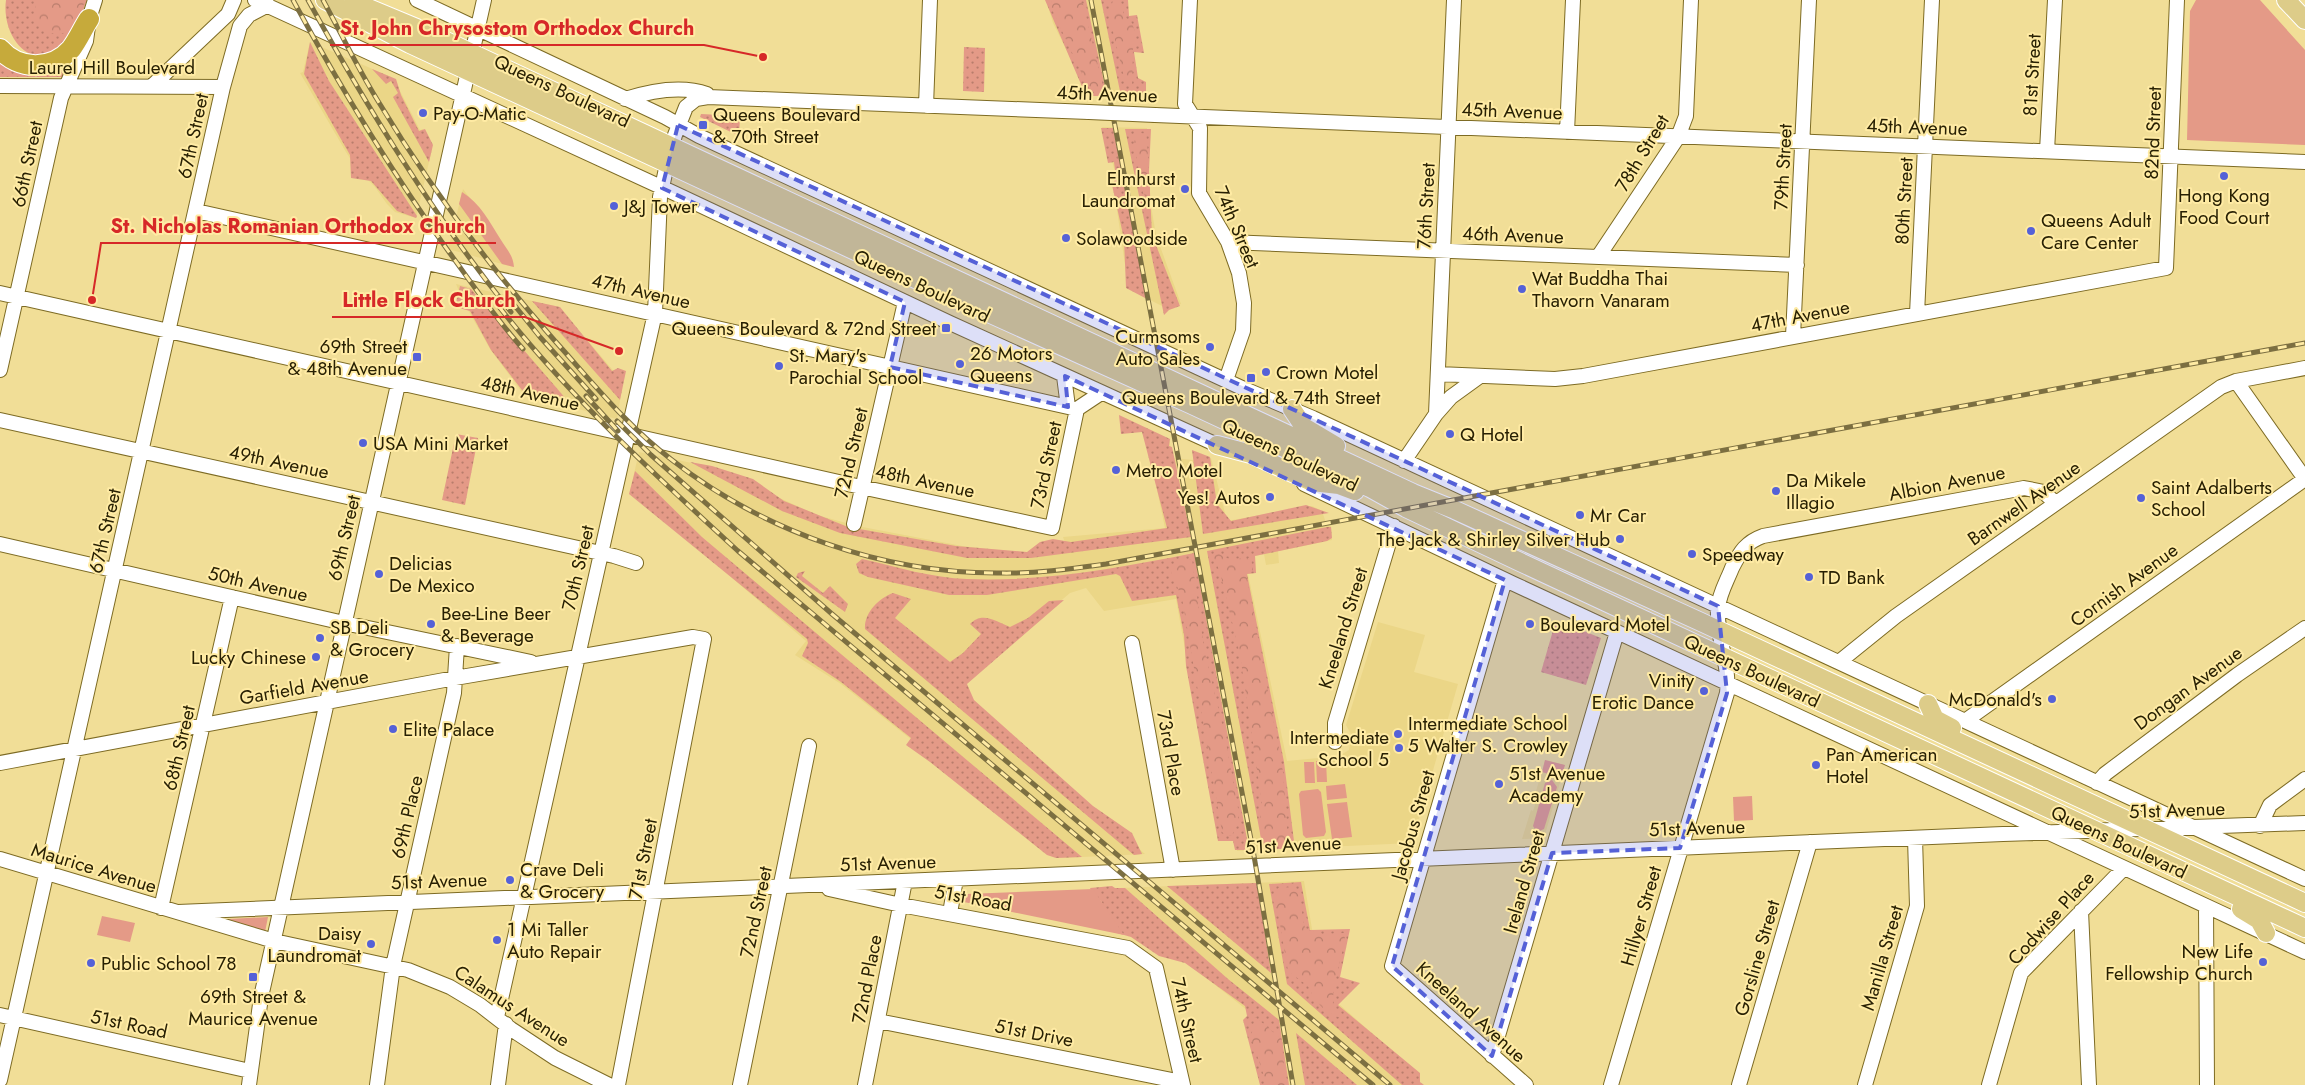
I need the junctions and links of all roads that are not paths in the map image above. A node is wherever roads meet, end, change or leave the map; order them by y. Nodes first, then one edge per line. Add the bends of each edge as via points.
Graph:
1 (234, 0) edge
2 (324, 0) edge
3 (349, 0) edge
4 (418, 0) edge
5 (484, 0) edge
6 (930, 0) edge
7 (1190, 0) edge
8 (1454, 0) edge
9 (1573, 0) edge
10 (1691, 0) edge
11 (1809, 0) edge
12 (1932, 0) edge
13 (2055, 0) edge
14 (2177, 0) edge
15 (2286, 0) edge
16 (261, 3) edge
17 (92, 9) edge
18 (2305, 20) edge
19 (477, 28) junction
20 (0, 48) edge
21 (472, 53) junction
22 (468, 71) junction
23 (0, 86) edge
24 (67, 86) junction
25 (152, 86) junction
26 (224, 86) junction
27 (462, 95) junction
28 (718, 97) junction
29 (625, 99) junction
30 (926, 106) junction
31 (1193, 116) junction
32 (678, 125) junction
33 (1449, 127) junction
34 (1566, 132) junction
35 (1678, 136) junction
36 (1803, 141) junction
37 (672, 146) junction
38 (1925, 146) junction
39 (2047, 151) junction
40 (2171, 156) junction
41 (2305, 162) edge
42 (667, 164) junction
43 (662, 188) junction
44 (196, 211) junction
45 (1228, 242) junction
46 (1443, 251) junction
47 (1598, 257) junction
48 (425, 262) junction
49 (1797, 265) junction
50 (2166, 268) joint
51 (0, 293) edge
52 (17, 297) junction
53 (905, 302) junction
54 (655, 313) junction
55 (1917, 314) junction
56 (169, 330) junction
57 (1793, 336) junction
58 (890, 367) junction
59 (2305, 368) edge
60 (0, 370) edge
61 (1438, 374) junction
62 (1064, 376) junction
63 (1480, 376) junction
64 (1226, 380) junction
65 (398, 382) junction
66 (2236, 382) junction
67 (1101, 393) junction
68 (1073, 408) junction
69 (1292, 409) junction
70 (1436, 414) junction
71 (0, 420) edge
72 (628, 434) junction
73 (1218, 445) junction
74 (142, 451) junction
75 (1404, 461) junction
76 (2305, 479) edge
77 (862, 487) junction
78 (372, 501) junction
79 (2055, 503) junction
80 (1406, 508) junction
81 (1455, 510) junction
82 (854, 524) dead end
83 (1394, 526) junction
84 (1052, 528) joint
85 (0, 544) edge
86 (601, 553) junction
87 (636, 563) dead end
88 (115, 571) junction
89 (1505, 580) junction
90 (232, 597) junction
91 (1718, 606) junction
92 (344, 623) junction
93 (2305, 628) edge
94 (1617, 632) junction
95 (704, 639) joint
96 (1132, 643) dead end
97 (1723, 644) junction
98 (457, 646) junction
99 (577, 656) junction
100 (1839, 662) junction
101 (539, 663) junction
102 (455, 678) junction
103 (1728, 684) junction
104 (326, 702) junction
105 (1928, 704) junction
106 (1964, 721) junction
107 (203, 724) junction
108 (1335, 742) dead end
109 (809, 746) dead end
110 (74, 750) junction
111 (0, 763) edge
112 (2006, 764) junction
113 (2305, 779) edge
114 (2097, 782) junction
115 (2305, 823) edge
116 (2260, 826) junction
117 (2192, 828) junction
118 (2146, 830) junction
119 (2098, 831) junction
120 (2049, 832) junction
121 (1915, 838) junction
122 (1810, 842) junction
123 (1680, 848) junction
124 (1552, 853) junction
125 (1422, 858) junction
126 (0, 859) edge
127 (2124, 868) junction
128 (1173, 870) junction
129 (47, 872) junction
130 (2186, 873) junction
131 (956, 879) junction
132 (2305, 879) edge
133 (905, 881) junction
134 (811, 885) junction
135 (780, 886) junction
136 (656, 891) junction
137 (524, 897) junction
138 (406, 902) junction
139 (2304, 903) edge
140 (901, 905) junction
141 (282, 906) junction
142 (2206, 906) junction
143 (161, 908) junction
144 (2081, 911) junction
145 (178, 912) junction
146 (950, 913) junction
147 (2305, 928) edge
148 (2266, 933) junction
149 (274, 941) junction
150 (1128, 948) joint
151 (2305, 952) edge
152 (393, 966) junction
153 (1392, 966) joint
154 (7, 1017) edge
155 (501, 1021) junction
156 (878, 1021) junction
157 (1492, 1056) junction
158 (250, 1071) junction
159 (0, 1080) edge
160 (1182, 1083) edge
161 (248, 1085) edge
162 (377, 1085) edge
163 (498, 1085) edge
164 (609, 1085) edge
165 (618, 1085) edge
166 (740, 1085) edge
167 (865, 1085) edge
168 (1526, 1085) edge
169 (1611, 1085) edge
170 (1739, 1085) edge
171 (1865, 1085) edge
172 (1988, 1085) edge
173 (2090, 1085) edge
174 (2207, 1085) edge

1 - 25 street via 228,14
2 - 22 main road, Queens Boulevard
3 - 21 main road, Queens Boulevard
4 - 19 street, Queens Boulevard
5 - 19 street, 69th Street
6 - 30 street
7 - 31 street, 74th Street via 1185,104
8 - 33 street, 76th Street
9 - 34 street
10 - 35 street, 78th Street via 1686,116
11 - 36 street, 79th Street
12 - 38 street, 80th Street
13 - 39 street, 81st Street
14 - 40 street, 82nd Street
15 - 18 main road
16 - 26 street, 67th Street via 240,26
16 - 27 street, Queens Boulevard
17 - 20 highway via 71,49 52,62 35,66 19,63
17 - 24 street, 66th Street via 86,41
19 - 21 street, 69th Street
19 - 29 street, Queens Boulevard
21 - 22 street, 69th Street
21 - 37 main road, Queens Boulevard
22 - 27 street, 69th Street
22 - 42 main road, Queens Boulevard
23 - 24 street, Laurel Hill Boulevard
24 - 25 street, Laurel Hill Boulevard
24 - 52 street, 66th Street via 61,98
25 - 26 street, Laurel Hill Boulevard
26 - 44 street, 67th Street
27 - 43 street, Queens Boulevard
27 - 48 street, 69th Street
28 - 29 street, 45th Avenue via 685,90 643,93
28 - 30 street, 45th Avenue
28 - 32 street, 45th Avenue via 691,102
29 - 32 street, Queens Boulevard
30 - 31 street, 45th Avenue, bridge
31 - 33 street, 45th Avenue
31 - 45 street, 74th Street via 1200,128 1199,193
32 - 37 street, 70th Street
32 - 64 street, Queens Boulevard
33 - 34 street, 45th Avenue
33 - 46 street, 76th Street
34 - 35 street, 45th Avenue
35 - 36 street, 45th Avenue
35 - 47 street, 78th Street
36 - 38 street, 45th Avenue
36 - 49 street, 79th Street
37 - 42 street, 70th Street
37 - 81 main road, Queens Boulevard via 1148,371
38 - 39 street, 45th Avenue
38 - 55 street, 80th Street
39 - 40 street, 45th Avenue
40 - 41 street, 45th Avenue
40 - 50 street, 82nd Street
42 - 43 street, 70th Street
42 - 80 main road, Queens Boulevard via 1184,401
43 - 53 street, Queens Boulevard
43 - 54 street, 70th Street
44 - 48 street, 47th Avenue
44 - 56 street, 67th Street
45 - 46 street, 46th Avenue
45 - 64 street, 74th Street via 1239,273 1244,303 1243,331
46 - 47 street, 46th Avenue
46 - 61 street, 76th Street
47 - 49 street, 46th Avenue
48 - 54 street, 47th Avenue
48 - 65 street, 69th Street
49 - 57 street, 79th Street
50 - 55 street, 47th Avenue
51 - 52 street, 48th Avenue
52 - 56 street, 48th Avenue
52 - 60 street, 66th Street
53 - 58 street, 72nd Street
53 - 62 street, Queens Boulevard
54 - 58 street, 47th Avenue
54 - 72 street, 70th Street
55 - 57 street, 47th Avenue
56 - 65 street, 48th Avenue
56 - 74 street, 67th Street
57 - 63 street, 47th Avenue via 1569,378
58 - 68 street, 47th Avenue
58 - 77 street, 72nd Street
59 - 66 street, Barnwell Avenue
61 - 63 street, 47th Avenue
61 - 70 street, 76th Street
62 - 67 street, Queens Boulevard
62 - 68 street, 73rd Street
63 - 70 street via 1451,397
64 - 69 street, Queens Boulevard
65 - 72 street, 48th Avenue
65 - 78 street, 69th Street
66 - 76 street
66 - 79 street, Barnwell Avenue via 2221,387
67 - 68 street, 73rd Street
67 - 73 street, Queens Boulevard
68 - 84 street, 73rd Street
69 - 75 street, Queens Boulevard
69 - 81 main road via 1308,431 1416,486
70 - 75 street
71 - 74 street, 49th Avenue
72 - 77 street, 48th Avenue
72 - 86 street, 70th Street
73 - 80 main road via 1251,454 1312,482 1339,486
73 - 83 street, Queens Boulevard
74 - 78 street, 49th Avenue
74 - 88 street, 67th Street
75 - 91 street, Queens Boulevard
76 - 106 street, Cornish Avenue
77 - 82 street, 72nd Street
77 - 84 street, 48th Avenue
78 - 86 street, 49th Avenue
78 - 92 street, 69th Street
79 - 91 street, Albion Avenue via 2044,492 2024,488 1758,538 1740,552
79 - 100 street, Barnwell Avenue via 1896,616
80 - 97 main road, Queens Boulevard
81 - 97 main road, Queens Boulevard
83 - 89 street, Queens Boulevard
83 - 108 street, Kneeland Street via 1335,723
85 - 88 street, 50th Avenue
86 - 87 street, 49th Avenue
86 - 99 street, 70th Street
88 - 90 street, 50th Avenue
88 - 110 street, 67th Street
89 - 94 street, Queens Boulevard
89 - 125 street, Jacobus Street
90 - 92 street, 50th Avenue
90 - 107 street, 68th Street
91 - 97 street, Albion Avenue
91 - 100 street, Queens Boulevard
92 - 98 street, 50th Avenue
92 - 104 street, 69th Street
93 - 114 street, Dongan Avenue via 2229,681
94 - 103 street, Queens Boulevard
94 - 124 street, Ireland Street
95 - 99 street, Garfield Avenue via 693,637
95 - 136 street, 71st Street
96 - 128 street, 73rd Place
97 - 103 street, Hillyer Street
97 - 112 main road, Queens Boulevard
97 - 119 main road, Queens Boulevard
98 - 101 street, 50th Avenue
98 - 102 street, 69th Place
99 - 101 street, Garfield Avenue
99 - 137 street, 70th Street
100 - 105 street, Queens Boulevard
101 - 102 street, Garfield Avenue
102 - 104 street, Garfield Avenue
102 - 138 street, 69th Place
103 - 120 street, Queens Boulevard
103 - 123 street, Hillyer Street
104 - 107 street, Garfield Avenue
104 - 141 street, 69th Street
105 - 106 street, Queens Boulevard
105 - 112 main road via 1938,722 1967,735
106 - 114 street, Queens Boulevard
107 - 110 street, Garfield Avenue
107 - 143 street, 68th Street
109 - 135 street, 72nd Street
110 - 111 street, Garfield Avenue
110 - 129 street, 67th Street
112 - 118 main road, Queens Boulevard
113 - 116 street via 2270,805
114 - 117 street, Queens Boulevard
115 - 116 street, 51st Avenue
116 - 117 street, 51st Avenue
117 - 118 street, 51st Avenue
117 - 132 street, Queens Boulevard
118 - 119 street, 51st Avenue
118 - 139 main road, Queens Boulevard
119 - 120 street, 51st Avenue
119 - 130 main road, Queens Boulevard
120 - 121 street, 51st Avenue
120 - 127 street, Queens Boulevard
121 - 122 street, 51st Avenue
121 - 171 street, Manilla Street via 1917,906
122 - 123 street, 51st Avenue
122 - 170 street, Gorsline Street
123 - 124 street, 51st Avenue
123 - 169 street, Hillyer Street
124 - 125 street, 51st Avenue
124 - 157 street, Ireland Street
125 - 128 street, 51st Avenue
125 - 153 street, Jacobus Street
126 - 129 street, Maurice Avenue
127 - 142 street, Queens Boulevard
127 - 144 street, Codwise Place
128 - 131 street, 51st Avenue
129 - 143 street, Maurice Avenue
129 - 154 street, 67th Street
130 - 147 main road, Queens Boulevard
130 - 148 main road via 2223,901 2257,918
131 - 133 street, 51st Avenue
131 - 146 street
133 - 134 street, 51st Avenue
133 - 140 street, 72nd Place
134 - 135 street, 51st Avenue
134 - 140 street, 51st Road
135 - 136 street, 51st Avenue
135 - 166 street, 72nd Street
136 - 137 street, 51st Avenue
136 - 165 street, 71st Street
137 - 138 street, 51st Avenue
137 - 155 street, 70th Street
138 - 141 street, 51st Avenue
138 - 152 street, 69th Place
140 - 146 street, 51st Road
140 - 156 street, 72nd Place
141 - 145 street, Maurice Avenue
141 - 149 street, 69th Street
142 - 148 street, Queens Boulevard
142 - 174 street
143 - 145 street, Maurice Avenue
144 - 172 street, Codwise Place via 2022,973
144 - 173 street
145 - 149 street, Maurice Avenue
146 - 150 street, 51st Road
148 - 151 street, Queens Boulevard
149 - 152 street, Calamus Avenue
149 - 158 street, 69th Street via 261,997
150 - 160 street, 74th Street via 1156,968
152 - 155 street, Calamus Avenue via 450,987
152 - 162 street, 69th Place
153 - 157 street, Kneeland Avenue
154 - 158 street, 51st Road
154 - 159 street, 67th Street
155 - 163 street, 70th Street
155 - 164 street, Calamus Avenue via 555,1058
156 - 160 street, 51st Drive
156 - 167 street, 72nd Place
157 - 168 street, Kneeland Avenue
158 - 161 street, 69th Street

